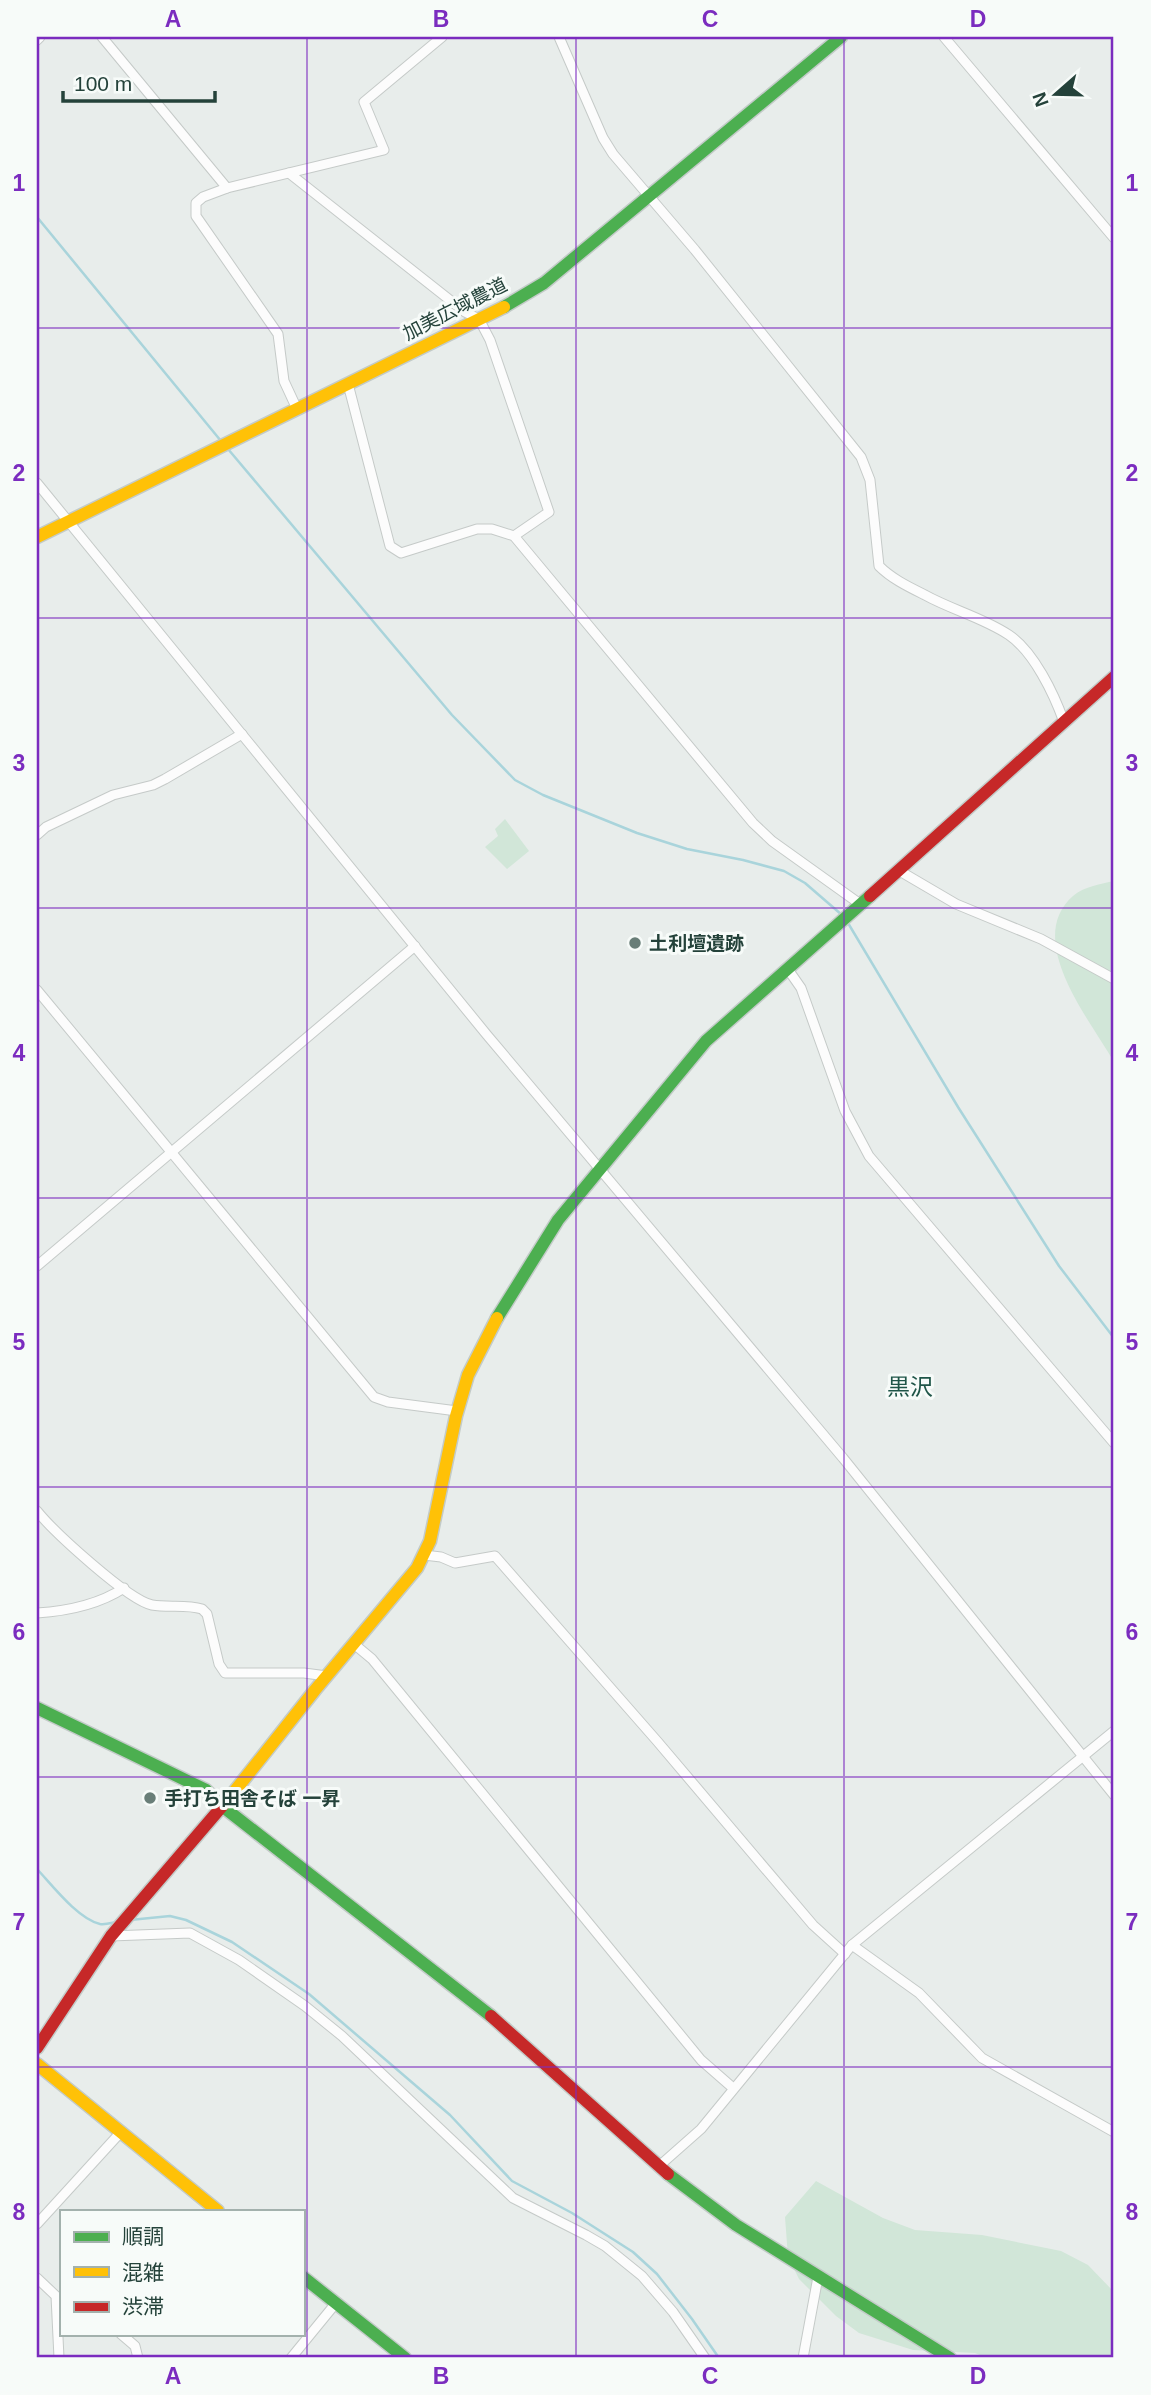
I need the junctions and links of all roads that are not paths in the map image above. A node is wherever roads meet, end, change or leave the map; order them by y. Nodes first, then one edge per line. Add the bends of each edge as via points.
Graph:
1 (102, 37) edge
2 (442, 37) edge
3 (559, 37) edge
4 (841, 37) edge
5 (944, 37) edge
6 (289, 173) junction
7 (227, 188) junction
8 (648, 196) junction
9 (1114, 238) edge
10 (479, 319) junction
11 (348, 384) junction
12 (297, 409) junction
13 (37, 483) edge
14 (68, 521) junction
15 (514, 536) junction
16 (37, 537) edge
17 (1114, 677) edge
18 (1064, 722) junction
19 (242, 734) junction
20 (37, 835) edge
21 (898, 870) junction
22 (857, 908) junction
23 (415, 946) junction
24 (787, 968) junction
25 (1114, 979) edge
26 (37, 990) edge
27 (169, 1152) junction
28 (600, 1167) junction
29 (37, 1266) edge
30 (457, 1411) junction
31 (1114, 1443) edge
32 (37, 1511) edge
33 (424, 1555) junction
34 (124, 1588) junction
35 (37, 1613) edge
36 (354, 1644) junction
37 (327, 1676) junction
38 (37, 1708) edge
39 (1114, 1731) edge
40 (1082, 1757) junction
41 (1114, 1795) edge
42 (222, 1806) junction
43 (114, 1932) junction
44 (852, 1945) junction
45 (845, 1954) junction
46 (37, 2048) edge
47 (37, 2064) edge
48 (733, 2088) junction
49 (1114, 2132) edge
50 (120, 2133) junction
51 (658, 2167) junction
52 (217, 2210) edge
53 (37, 2224) edge
54 (818, 2277) junction
55 (37, 2278) edge
56 (304, 2278) edge
57 (336, 2303) junction
58 (59, 2316) edge
59 (123, 2336) edge
60 (59, 2358) edge
61 (138, 2358) edge
62 (291, 2358) edge
63 (405, 2358) edge
64 (705, 2358) edge
65 (803, 2358) edge
66 (950, 2358) edge

1 - 7 street
2 - 6 street via 364,102 384,150
3 - 8 street via 603,138
4 - 8 street, 加美広域農道
5 - 9 street
6 - 7 street
6 - 10 street
7 - 12 street via 196,203 196,216 278,334 284,381
8 - 10 street, 加美広域農道 via 544,283
8 - 18 street via 861,457 870,480 880,566 907,586 1018,642 1052,691
10 - 11 street, 加美広域農道
10 - 15 street via 549,512
11 - 12 street, 加美広域農道
11 - 15 street via 393,550 401,553 477,529
12 - 14 street, 加美広域農道
13 - 14 street
14 - 16 street, 加美広域農道
14 - 19 street
15 - 22 street via 753,822
17 - 18 street
18 - 21 street
19 - 20 street via 153,785 113,795
19 - 23 street
21 - 22 street
21 - 25 street via 956,904 1041,939
22 - 24 street
23 - 27 street
23 - 28 street
24 - 28 street via 706,1041
24 - 31 street via 801,988 845,1111 869,1156
26 - 27 street
27 - 29 street
27 - 30 street via 374,1396
28 - 30 street via 519,1277 473,1364
28 - 40 street via 843,1458
30 - 33 street
32 - 34 street via 72,1547
33 - 36 street
33 - 45 street via 455,1563 495,1556 813,1925
34 - 35 street via 78,1608
34 - 37 street via 152,1605 202,1609 225,1673
36 - 37 street
36 - 48 street via 372,1659 474,1781 701,2060
37 - 42 street
38 - 42 street via 206,1790
39 - 40 street
40 - 41 street
40 - 44 street
42 - 43 street
42 - 51 street via 494,2018
43 - 46 street
43 - 64 street via 190,1933 283,1991 342,2036 513,2198 596,2240 642,2276
44 - 45 street
44 - 49 street via 919,1993 982,2058
45 - 48 street
47 - 50 street
48 - 51 street via 701,2129
50 - 52 street
50 - 53 street
51 - 54 street via 736,2225
54 - 65 street
54 - 66 street
55 - 58 street via 56,2296
56 - 57 street
57 - 62 street
57 - 63 street
58 - 60 street
59 - 61 street via 135,2346

